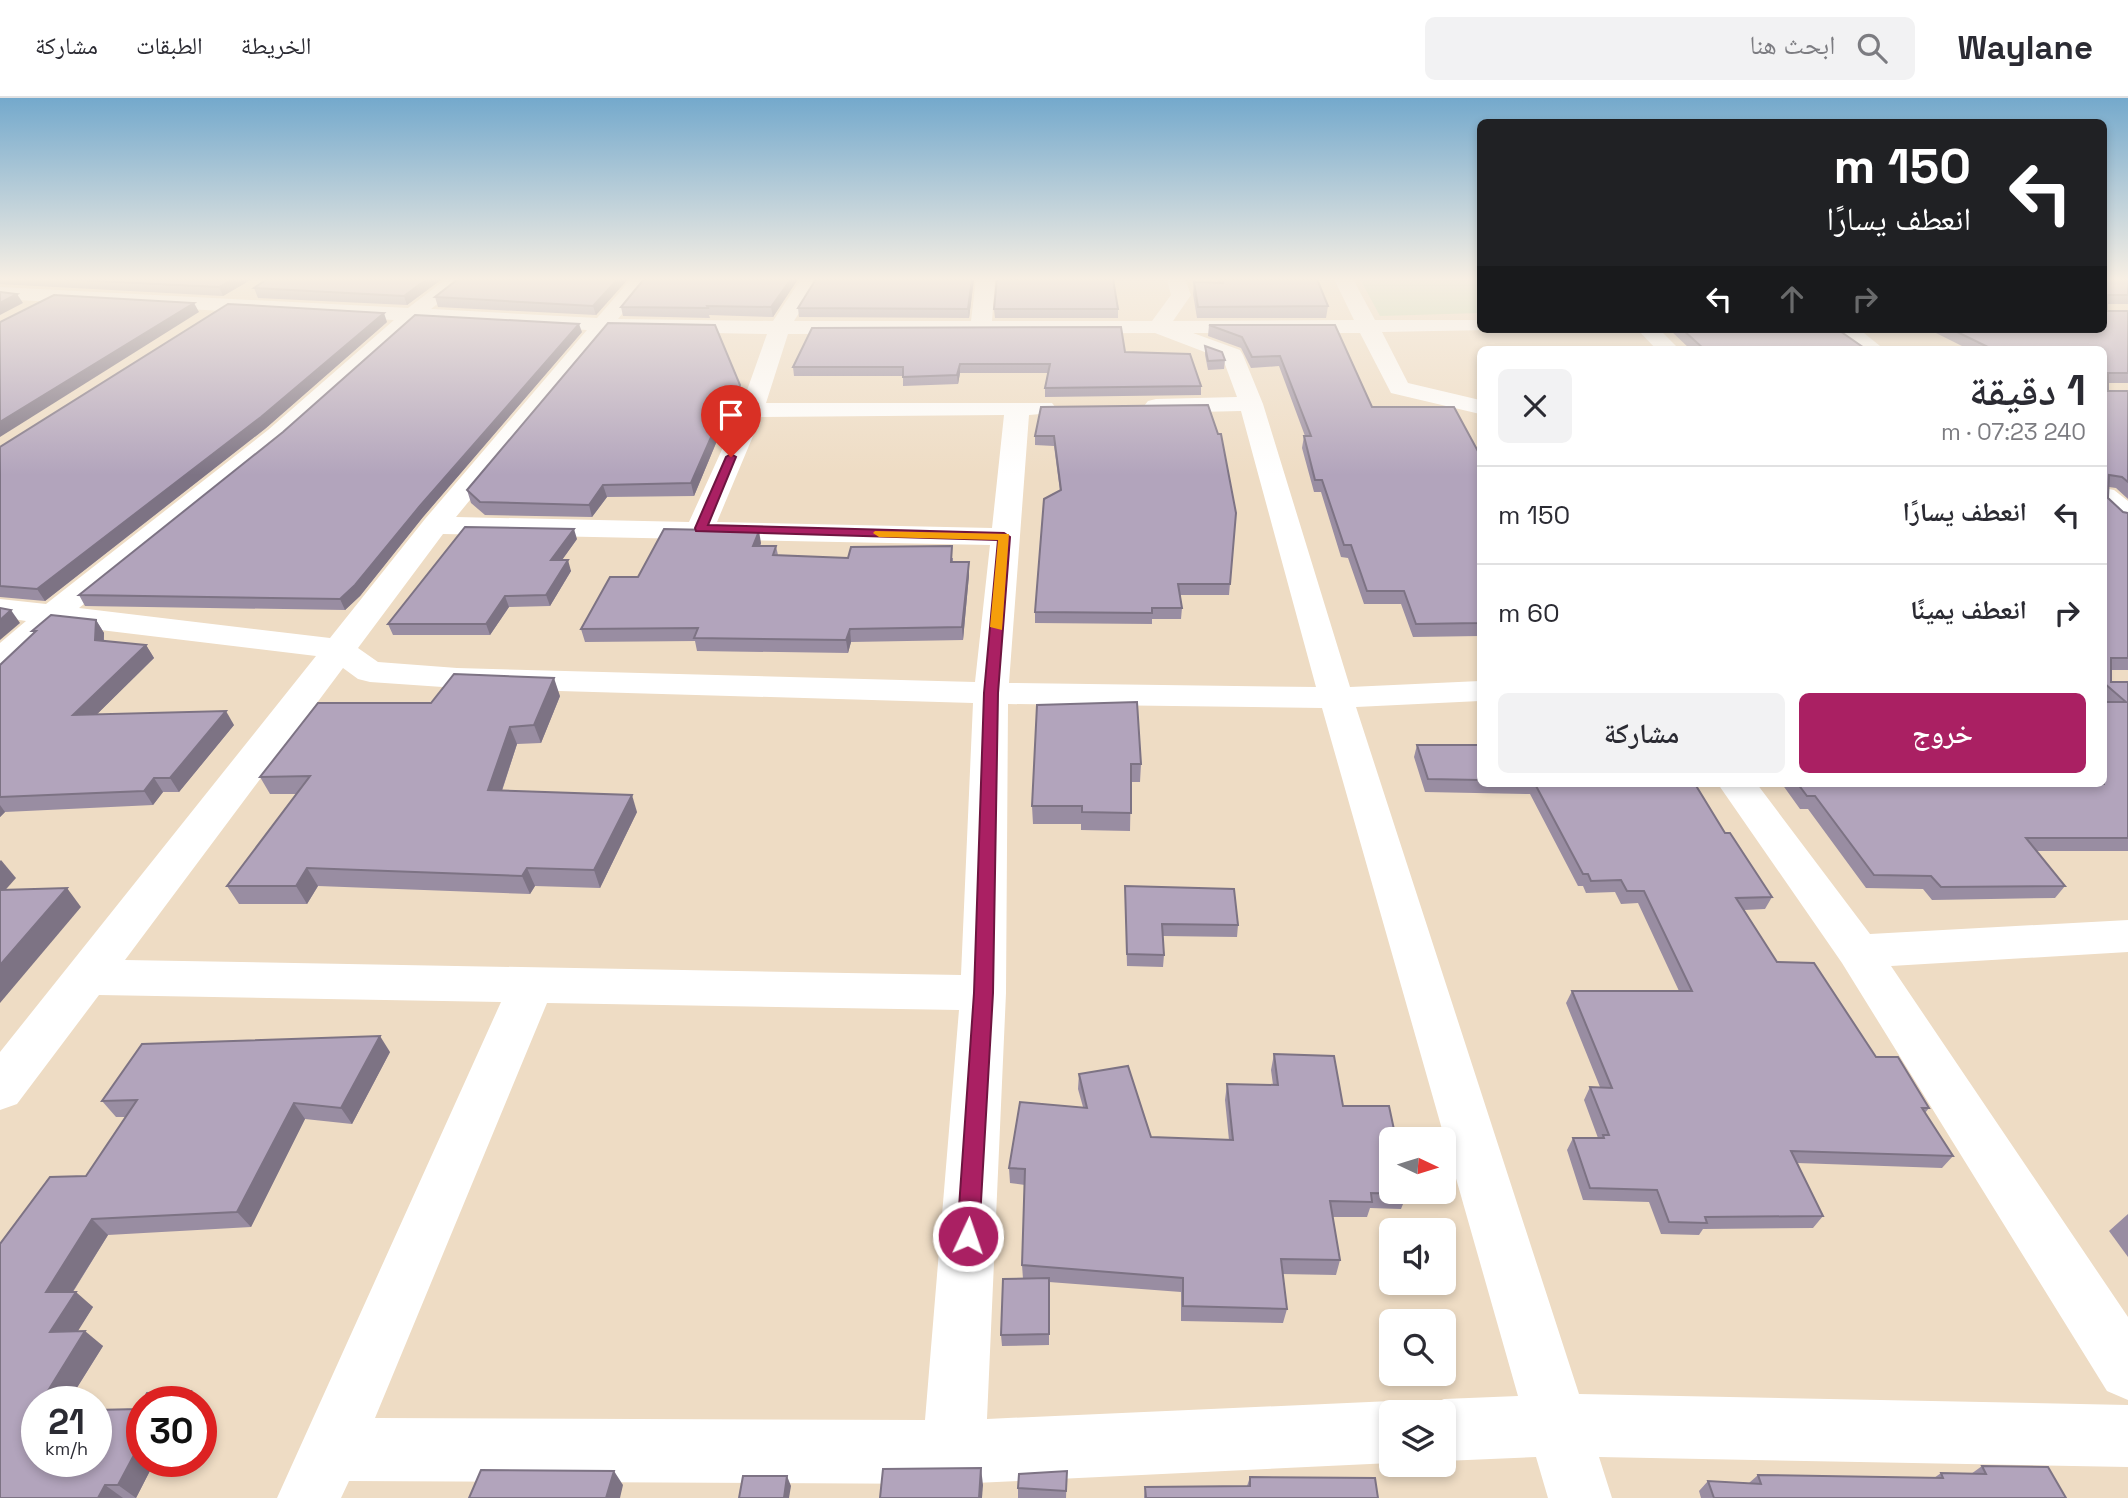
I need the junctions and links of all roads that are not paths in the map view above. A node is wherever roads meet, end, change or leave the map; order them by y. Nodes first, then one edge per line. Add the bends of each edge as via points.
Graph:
1 (376, 344) edge
2 (587, 344) edge
3 (774, 344) edge
4 (1204, 344) edge
5 (1379, 344) edge
6 (1251, 404) junction
7 (1477, 406) edge
8 (1128, 407) edge
9 (1072, 408) edge
10 (1017, 409) junction
11 (752, 410) junction
12 (2107, 498) edge
13 (2128, 515) edge
14 (435, 525) junction
15 (701, 528) junction
16 (2107, 530) edge
17 (2128, 530) edge
18 (1004, 537) junction
19 (0, 608) edge
20 (52, 613) junction
21 (337, 649) junction
22 (0, 660) edge
23 (1477, 691) edge
24 (991, 693) junction
25 (1336, 698) junction
26 (1739, 787) edge
27 (2128, 936) edge
28 (1858, 951) junction
29 (85, 977) junction
30 (532, 985) junction
31 (983, 993) junction
32 (1, 1086) edge
33 (2128, 1370) edge
34 (1557, 1425) junction
35 (1456, 1429) edge
36 (1379, 1433) edge
37 (2128, 1436) edge
38 (954, 1451) junction
39 (320, 1473) edge
40 (1580, 1498) edge

1 - 20 street via 280,433
2 - 14 street
3 - 11 street
4 - 6 street via 1232,355
5 - 7 street via 1399,388
6 - 8 street
6 - 25 street
9 - 10 street
10 - 11 street
10 - 18 street
11 - 15 street
12 - 13 street
14 - 15 street
14 - 21 street
15 - 18 street
16 - 17 street
18 - 24 street
19 - 20 street
20 - 21 street
20 - 22 street
21 - 24 street via 370,673
21 - 29 street
23 - 25 street
24 - 25 street
24 - 31 street
25 - 34 street
26 - 28 street
27 - 28 street
28 - 33 street
29 - 30 street
29 - 32 street
30 - 31 street
30 - 39 street
31 - 38 street
34 - 35 street
34 - 37 street
34 - 40 street
36 - 38 street
38 - 39 street

